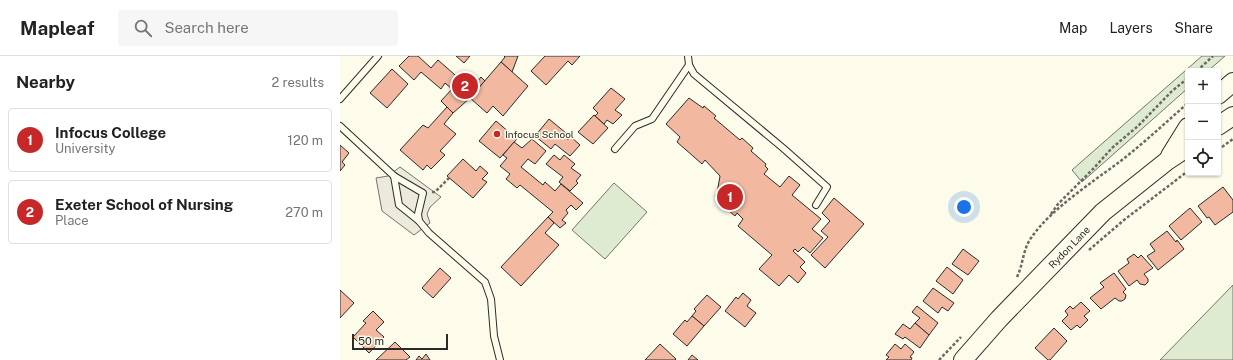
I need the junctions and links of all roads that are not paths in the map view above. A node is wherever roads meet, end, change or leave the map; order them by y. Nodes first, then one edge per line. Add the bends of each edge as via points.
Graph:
1 (378, 56) edge
2 (688, 56) edge
3 (689, 65) junction
4 (1233, 82) edge
5 (1221, 92) edge
6 (340, 99) edge
7 (1233, 116) edge
8 (1221, 124) edge
9 (340, 126) edge
10 (1185, 132) edge
11 (615, 149) dead end
12 (1185, 149) edge
13 (1167, 161) junction
14 (394, 176) junction
15 (816, 205) dead end
16 (418, 221) junction
17 (500, 360) edge
18 (963, 360) edge

1 - 6 lane
2 - 3 lane
3 - 11 lane via 652,119 635,126
3 - 15 lane via 694,74 828,187
4 - 5 main road
7 - 8 main road
9 - 14 lane
10 - 13 main road
12 - 13 main road, Rydon Lane
13 - 18 main road, Rydon Lane via 1103,212 999,319
14 - 16 lane via 399,205
14 - 16 lane via 423,193
16 - 17 lane via 485,282 491,299 494,336

